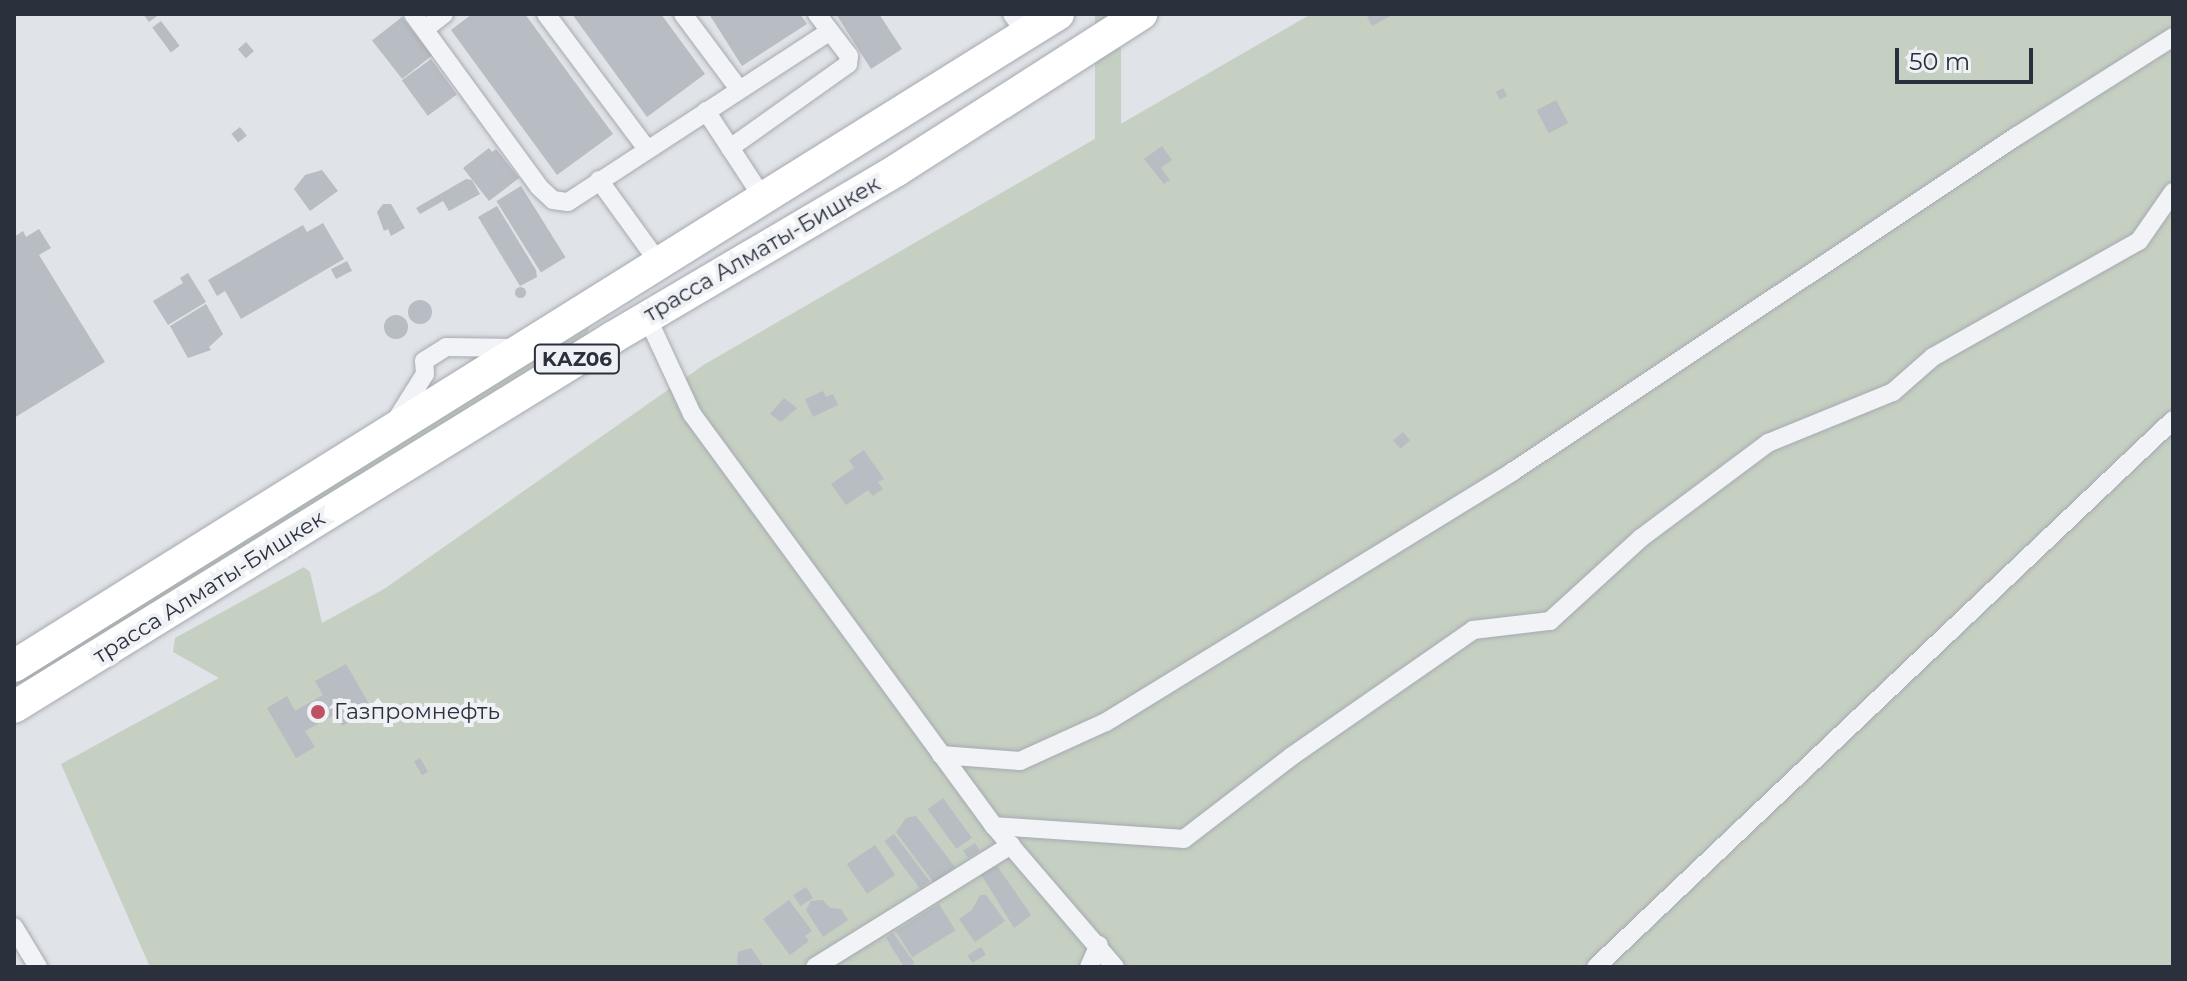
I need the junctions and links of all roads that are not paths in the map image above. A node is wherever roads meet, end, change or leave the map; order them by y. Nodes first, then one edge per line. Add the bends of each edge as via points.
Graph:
1 (444, 14) edge
2 (546, 14) edge
3 (683, 14) edge
4 (817, 14) edge
5 (1058, 14) edge
6 (1141, 14) edge
7 (419, 22) edge
8 (1019, 24) edge
9 (829, 32) junction
10 (2173, 37) edge
11 (739, 89) junction
12 (706, 111) junction
13 (871, 129) junction
14 (730, 148) junction
15 (647, 149) junction
16 (897, 170) junction
17 (599, 180) junction
18 (2173, 192) edge
19 (763, 198) junction
20 (659, 263) junction
21 (647, 317) junction
22 (533, 343) junction
23 (2173, 420) edge
24 (376, 442) junction
25 (14, 666) edge
26 (14, 707) edge
27 (941, 755) junction
28 (994, 826) junction
29 (1011, 845) junction
30 (14, 927) edge
31 (1099, 945) junction
32 (38, 967) edge
33 (815, 967) edge
34 (1089, 967) edge
35 (1115, 967) edge
36 (1596, 967) edge

1 - 7 street
2 - 15 street
3 - 11 street
4 - 9 street
5 - 8 highway, трасса Алматы-Бишкек / KАZ06
6 - 16 highway, трасса Алматы-Бишкек / KАZ06
7 - 17 street via 553,200 568,202
8 - 13 highway, трасса Алматы-Бишкек / KАZ06
9 - 11 street
9 - 14 street via 849,56 848,64
10 - 27 street via 1512,472 1106,722 1020,761
11 - 12 street
12 - 14 street
12 - 15 street
13 - 16 highway
13 - 19 highway, трасса Алматы-Бишкек / KАZ06
14 - 19 street
15 - 17 street
16 - 21 highway, трасса Алматы-Бишкек / KАZ06
17 - 20 street
18 - 28 street via 2139,241 1933,357 1893,392 1768,443 1641,538 1550,621 1473,630 1184,839
19 - 20 highway, трасса Алматы-Бишкек / KАZ06
20 - 22 highway, трасса Алматы-Бишкек / KАZ06
21 - 26 highway, трасса Алматы-Бишкек / KАZ06
21 - 27 street via 692,414
22 - 24 highway, трасса Алматы-Бишкек / KАZ06
22 - 24 street via 508,349 446,347 424,361 425,374
23 - 36 street
24 - 25 highway, трасса Алматы-Бишкек / KАZ06
27 - 28 street
28 - 29 street
29 - 31 street
29 - 33 street
30 - 32 street
31 - 34 street
31 - 35 street

